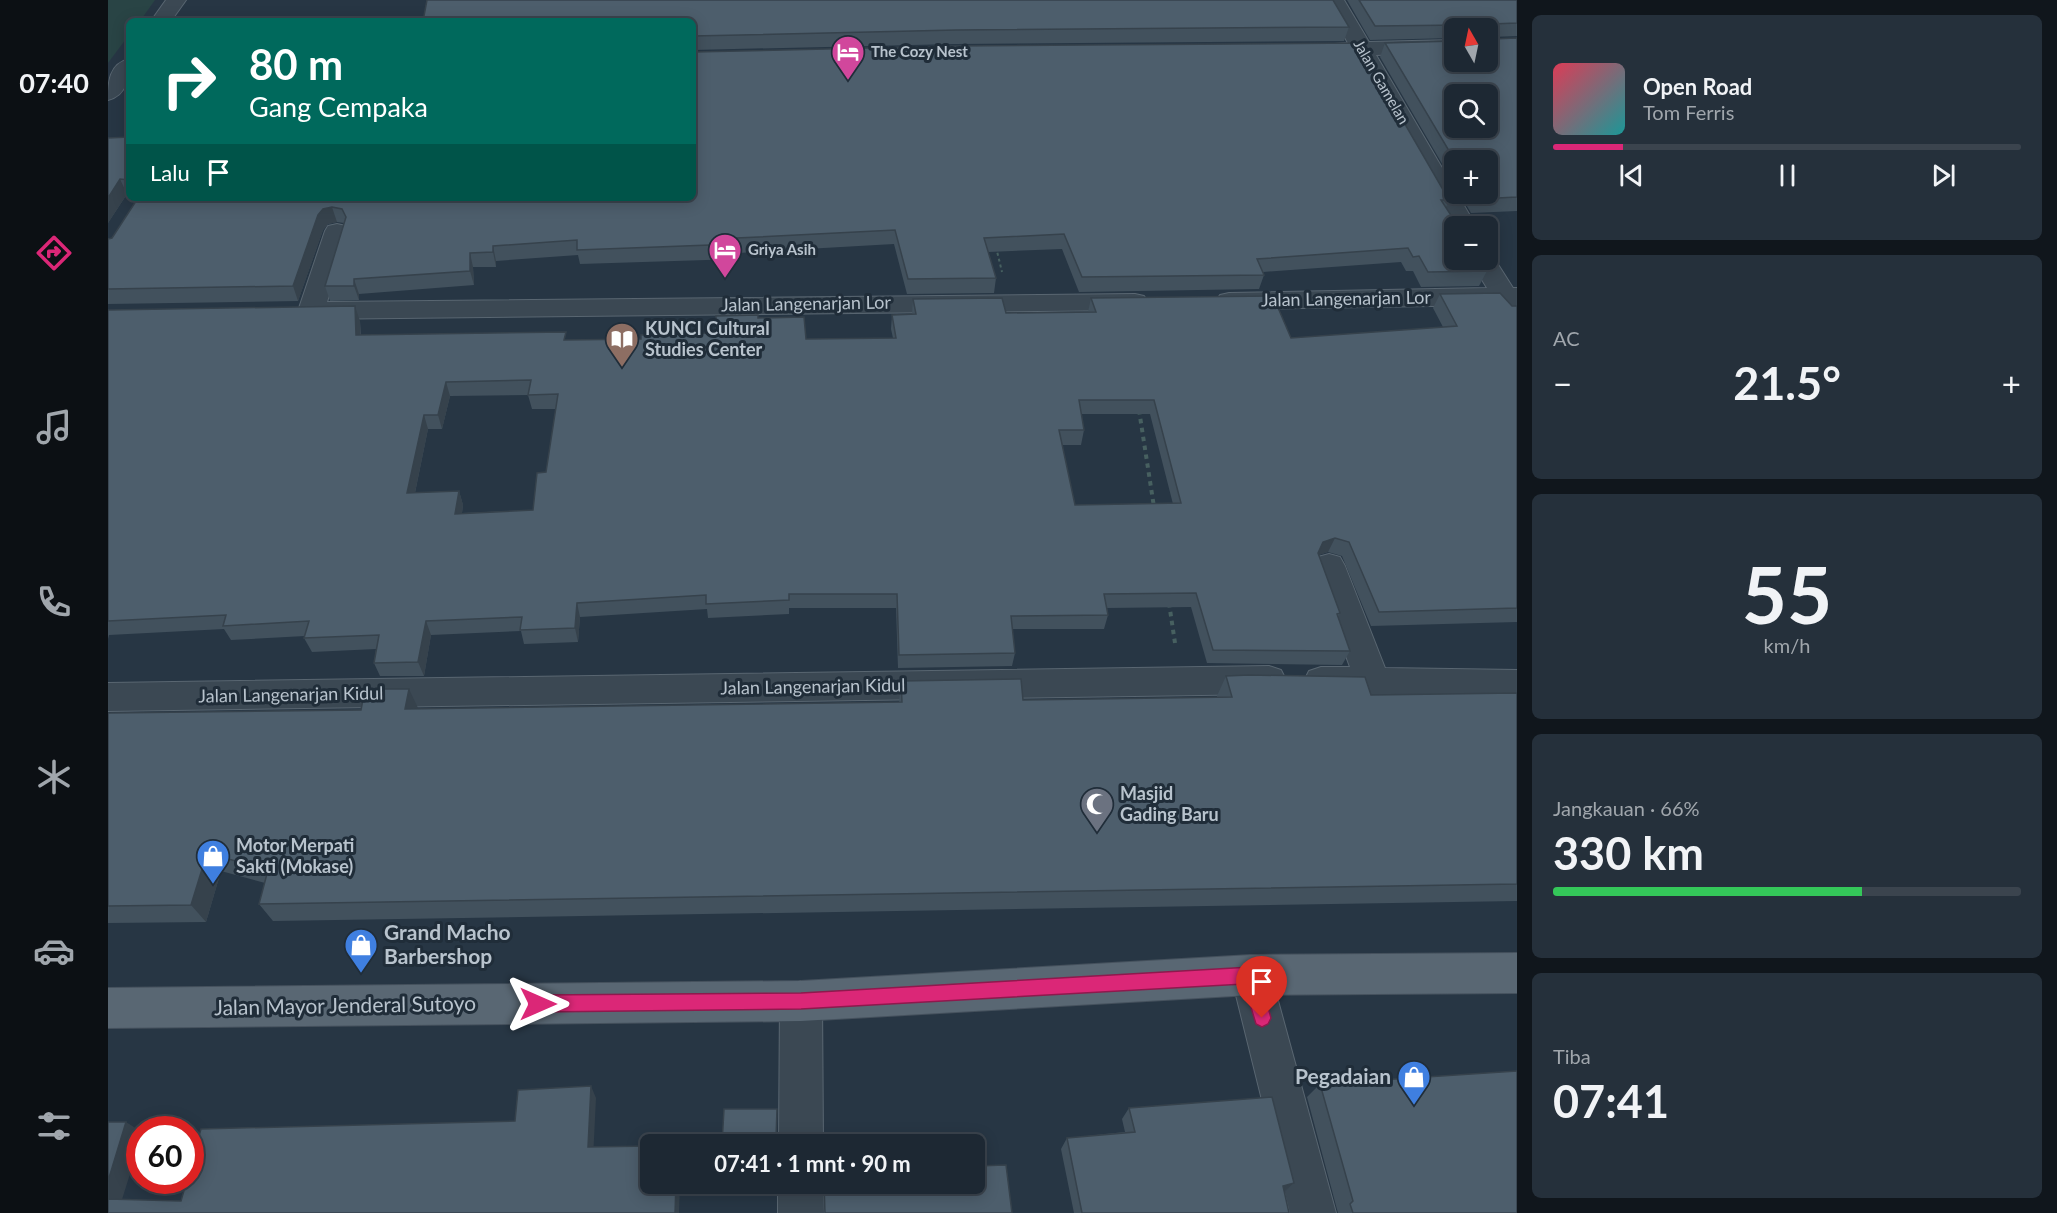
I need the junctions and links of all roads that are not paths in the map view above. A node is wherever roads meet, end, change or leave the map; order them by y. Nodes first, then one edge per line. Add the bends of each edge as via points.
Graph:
1 (176, 0) edge
2 (1335, 0) edge
3 (163, 18) edge
4 (1444, 46) edge
5 (1362, 49) junction
6 (1290, 50) edge
7 (126, 70) edge
8 (108, 93) edge
9 (1458, 216) edge
10 (337, 231) edge
11 (1491, 270) edge
12 (1206, 301) edge
13 (1159, 302) edge
14 (1513, 303) edge
15 (1329, 566) dead end
16 (1373, 682) junction
17 (1517, 684) edge
18 (108, 697) edge
19 (1517, 973) edge
20 (1251, 975) junction
21 (801, 1001) junction
22 (108, 1008) edge
23 (801, 1134) edge
24 (801, 1194) edge
25 (801, 1213) edge
26 (1313, 1213) edge

1 - 3 street
2 - 5 street, Jalan Gamelan
4 - 5 street
5 - 6 street
5 - 9 street, Jalan Gamelan
7 - 8 street
10 - 13 street, Jalan Langenarjan Lor via 299,312
11 - 14 street
12 - 14 street, Jalan Langenarjan Lor
15 - 16 street
16 - 17 street, Jalan Langenarjan Kidul
16 - 18 street, Jalan Langenarjan Kidul via 1240,679
19 - 20 main road, Jalan Mayor Jenderal Sutoyo
20 - 21 main road, Jalan Mayor Jenderal Sutoyo
20 - 26 street
21 - 22 main road, Jalan Mayor Jenderal Sutoyo
21 - 23 street
24 - 25 street

